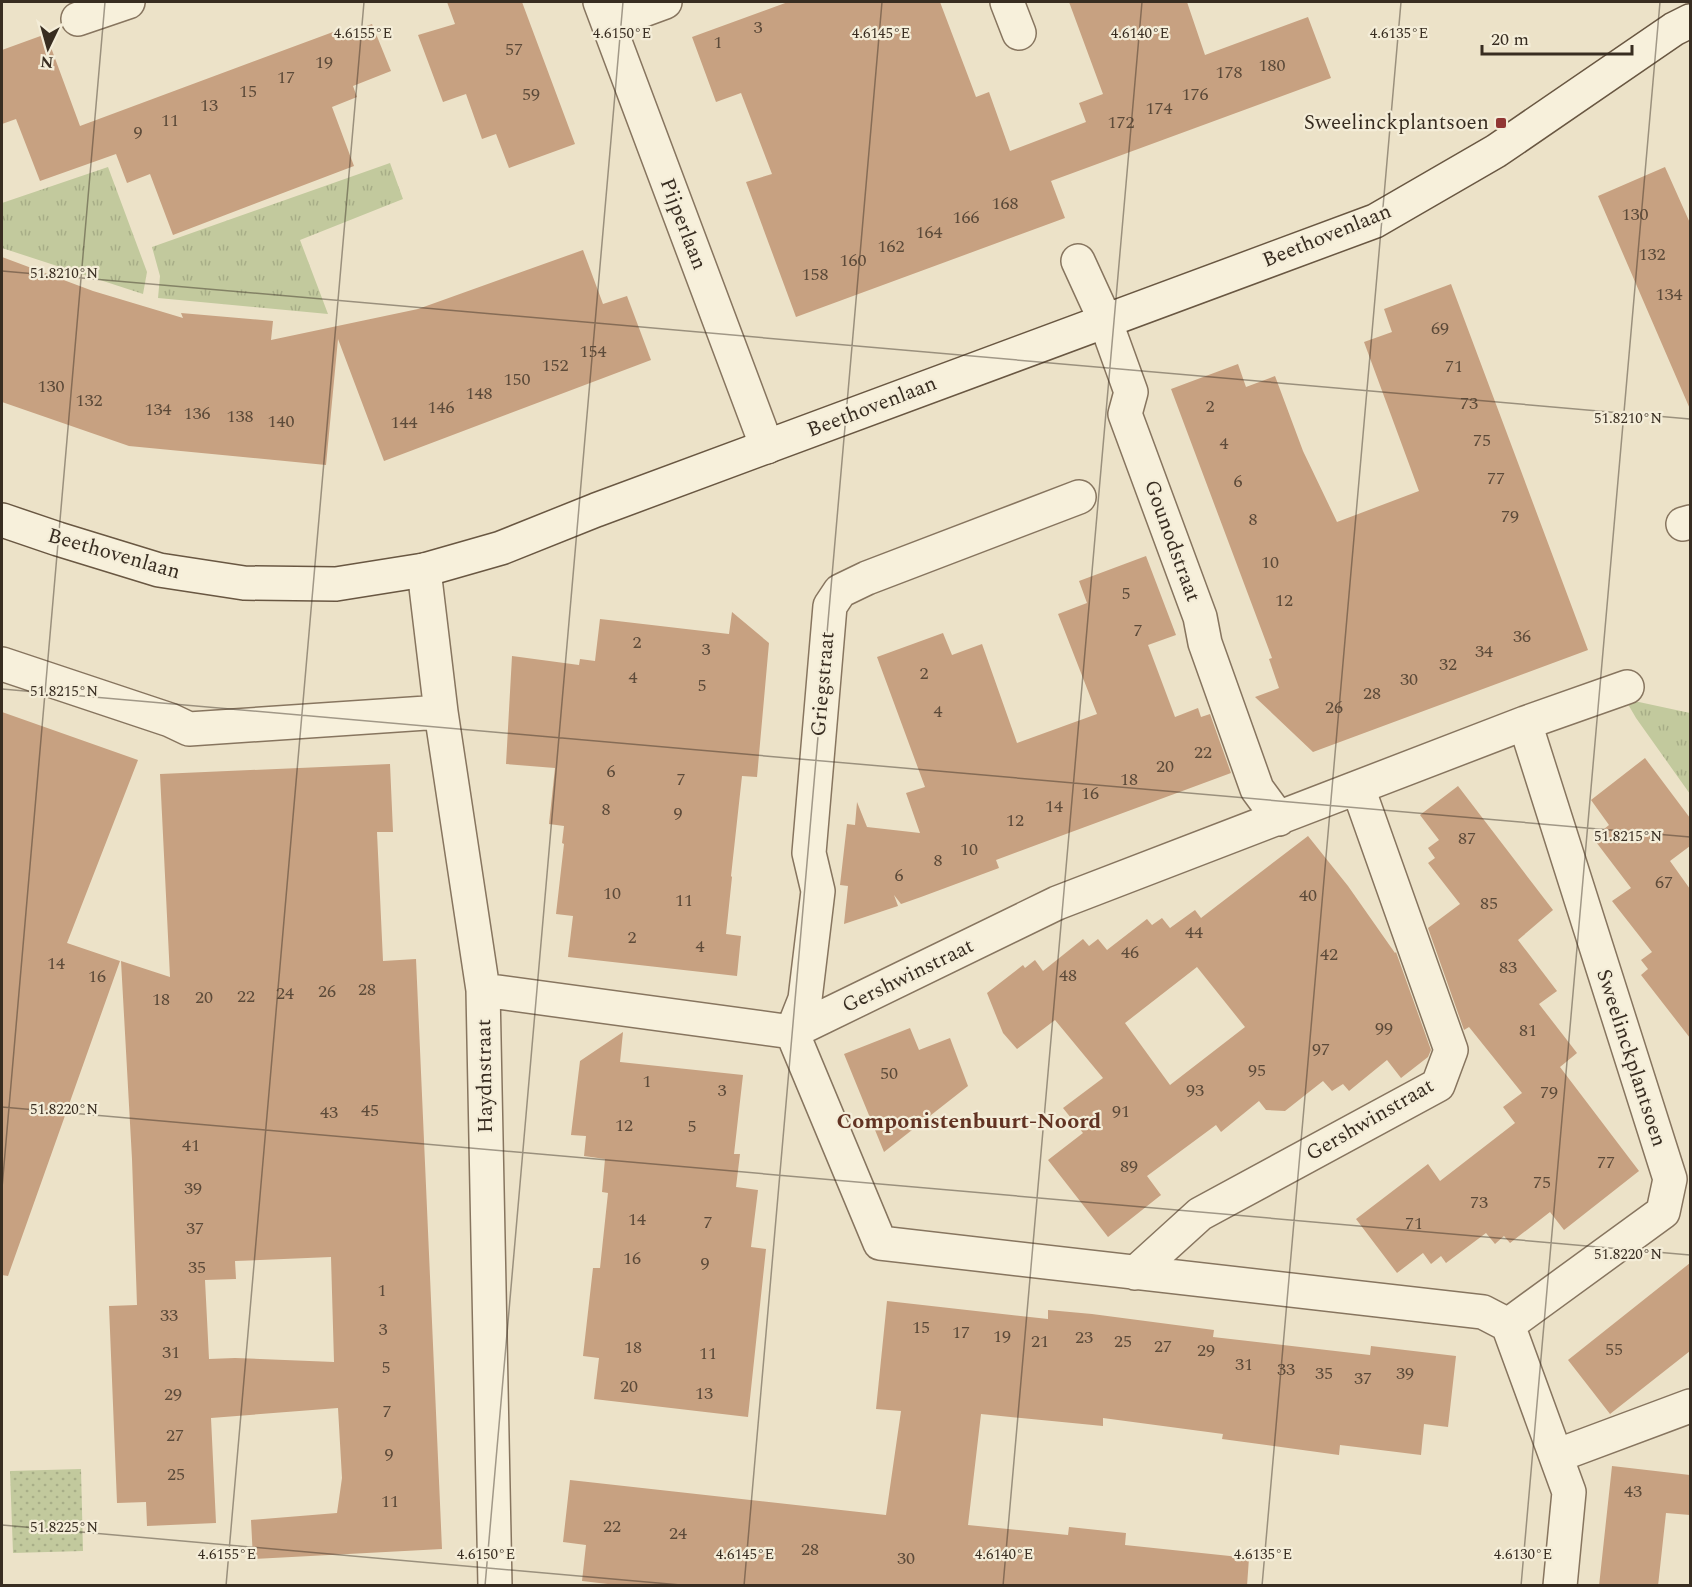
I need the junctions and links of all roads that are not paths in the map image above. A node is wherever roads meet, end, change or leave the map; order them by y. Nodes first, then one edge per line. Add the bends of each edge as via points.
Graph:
1 (128, 2) edge
2 (665, 2) edge
3 (1007, 2) edge
4 (604, 12) edge
5 (78, 19) dead end
6 (1690, 21) edge
7 (1019, 33) dead end
8 (1078, 261) dead end
9 (1105, 320) junction
10 (767, 447) junction
11 (1079, 497) dead end
12 (2, 520) edge
13 (424, 570) junction
14 (2, 663) edge
15 (1627, 687) dead end
16 (441, 712) junction
17 (1525, 723) junction
18 (1358, 788) junction
19 (1279, 819) junction
20 (483, 990) junction
21 (792, 1032) junction
22 (1135, 1273) junction
23 (1508, 1325) junction
24 (1690, 1406) edge
25 (1556, 1456) junction
26 (495, 1586) edge
27 (1560, 1586) edge

1 - 5 street
2 - 4 street
3 - 7 street
4 - 10 street, Pijperlaan
6 - 9 street, Beethovenlaan via 1496,151 1375,221
8 - 9 street, Gounodstraat
9 - 10 street, Beethovenlaan
9 - 19 street, Gounodstraat via 1131,392 1125,414 1200,617 1205,643 1257,789
10 - 13 street, Beethovenlaan via 501,548
11 - 21 street, Griegstraat via 867,578 840,591 830,606 809,853 818,891 805,999
12 - 13 street, Beethovenlaan via 159,570 244,583 336,584
13 - 16 street, Haydnstraat
14 - 16 street via 189,729
15 - 17 street, Gershwinstraat
16 - 20 street, Haydnstraat
17 - 18 street, Gershwinstraat
17 - 23 street, Sweelinckplantsoen via 1670,1179 1663,1212
18 - 19 street, Gershwinstraat
18 - 22 street, Gershwinstraat via 1451,1050 1438,1085 1200,1214
19 - 21 street, Gershwinstraat via 1057,903
20 - 21 street
20 - 26 street, Haydnstraat
21 - 22 street via 880,1243
22 - 23 street via 1483,1312
23 - 25 street
24 - 25 street
25 - 27 street via 1569,1492

